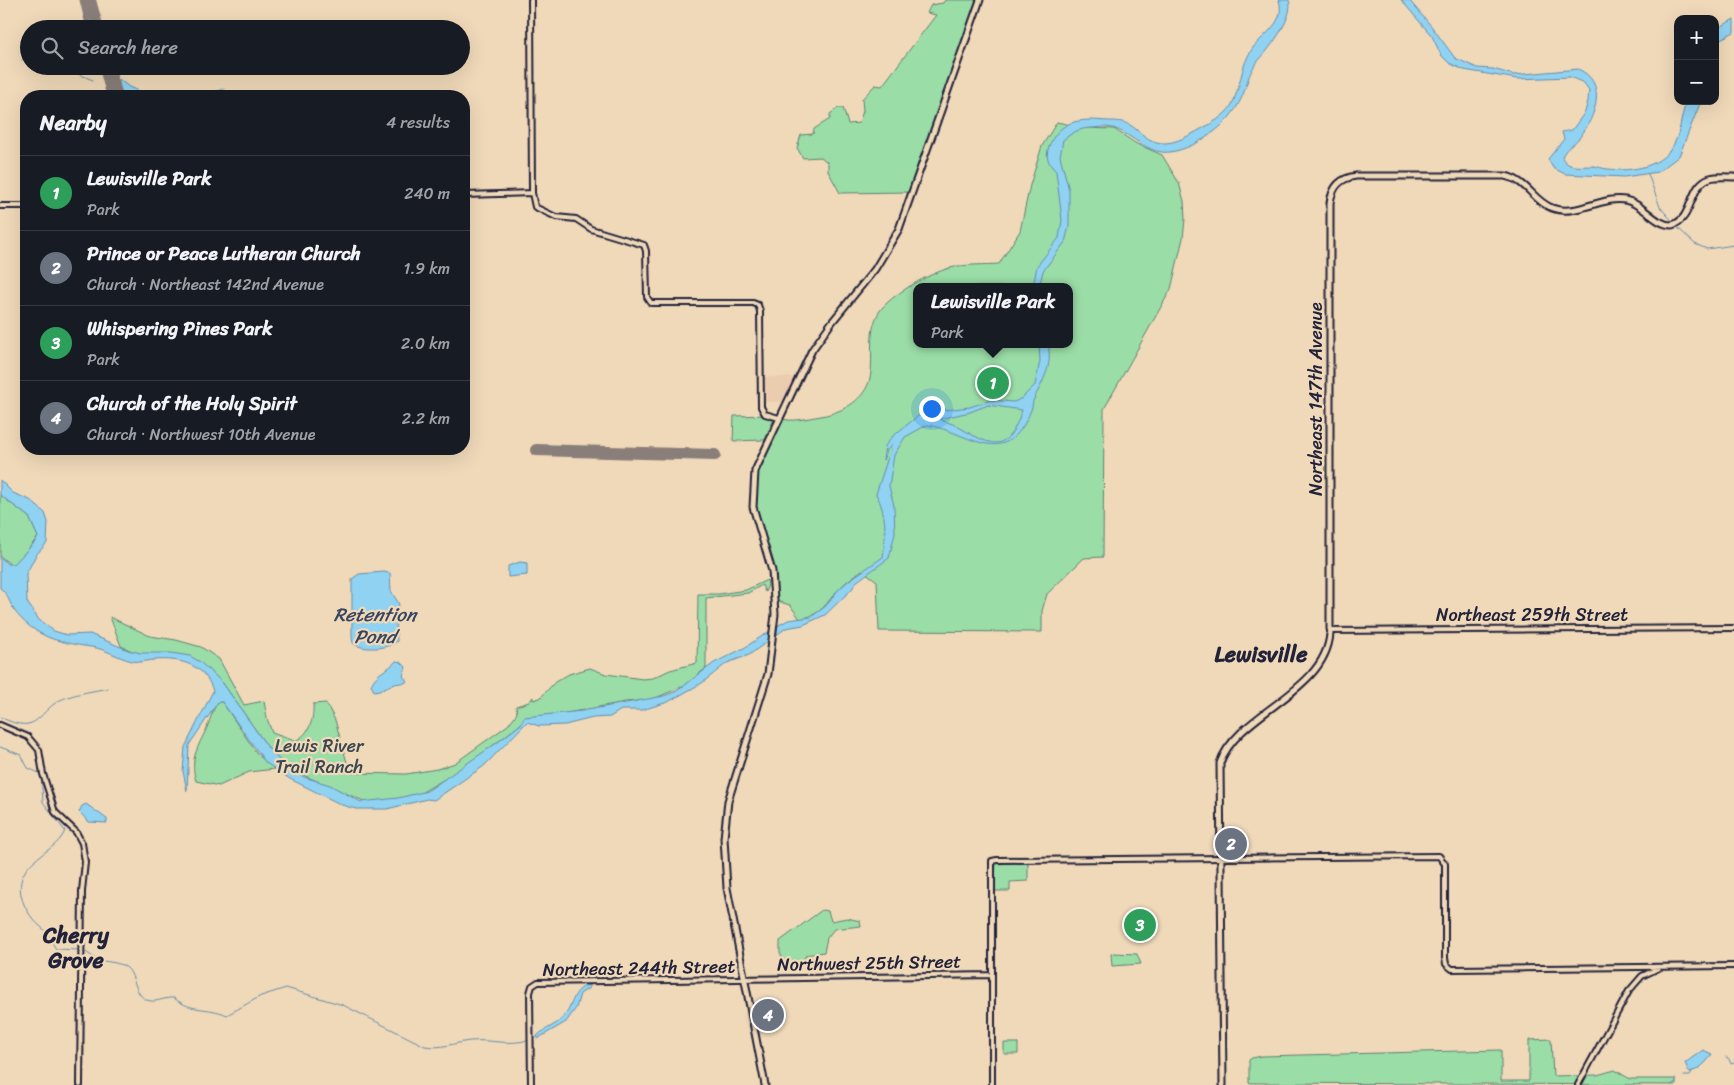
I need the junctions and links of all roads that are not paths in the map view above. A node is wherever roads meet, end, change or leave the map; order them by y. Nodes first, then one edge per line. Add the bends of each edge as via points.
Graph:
1 (531, 0) edge
2 (980, 0) edge
3 (1734, 177) edge
4 (532, 193) junction
5 (470, 195) edge
6 (0, 206) edge
7 (20, 206) edge
8 (779, 418) junction
9 (1734, 628) edge
10 (1330, 632) junction
11 (0, 725) edge
12 (1220, 858) junction
13 (1642, 966) junction
14 (1666, 966) junction
15 (1734, 966) edge
16 (1648, 972) junction
17 (992, 974) junction
18 (746, 980) junction
19 (80, 1085) edge
20 (531, 1085) edge
21 (765, 1085) edge
22 (992, 1085) edge
23 (1222, 1085) edge
24 (1578, 1085) edge

1 - 4 street
2 - 8 main road via 897,235 876,269 816,343
3 - 10 main road, Northeast 147th Avenue via 1712,178 1696,189 1680,221 1668,225 1638,204 1624,200 1556,210 1519,180 1508,176 1349,177 1336,186 1330,203
4 - 5 street
4 - 8 street via 535,207 542,212 576,219 590,229 644,245 647,298 653,304 757,304 760,309 761,408 764,413
6 - 7 street
8 - 18 main road via 756,469 752,492 755,516 773,578 776,601 773,646 767,680 732,785 725,823 726,877
9 - 10 street, Northeast 259th Street
10 - 12 main road, Northeast 147th Avenue via 1326,654 1319,665 1236,737 1224,752 1220,762
11 - 19 street via 28,737 40,750 43,774 55,812 76,832 82,843 85,862
12 - 13 street via 1440,856 1445,864 1445,958 1448,967
12 - 17 street via 992,861
12 - 23 main road
13 - 14 street
13 - 16 street
14 - 15 street
14 - 16 street
16 - 24 street via 1629,991
17 - 18 street, Northwest 25th Street
17 - 22 street
18 - 20 street, Northeast 244th Street via 538,982 530,993
18 - 21 main road

